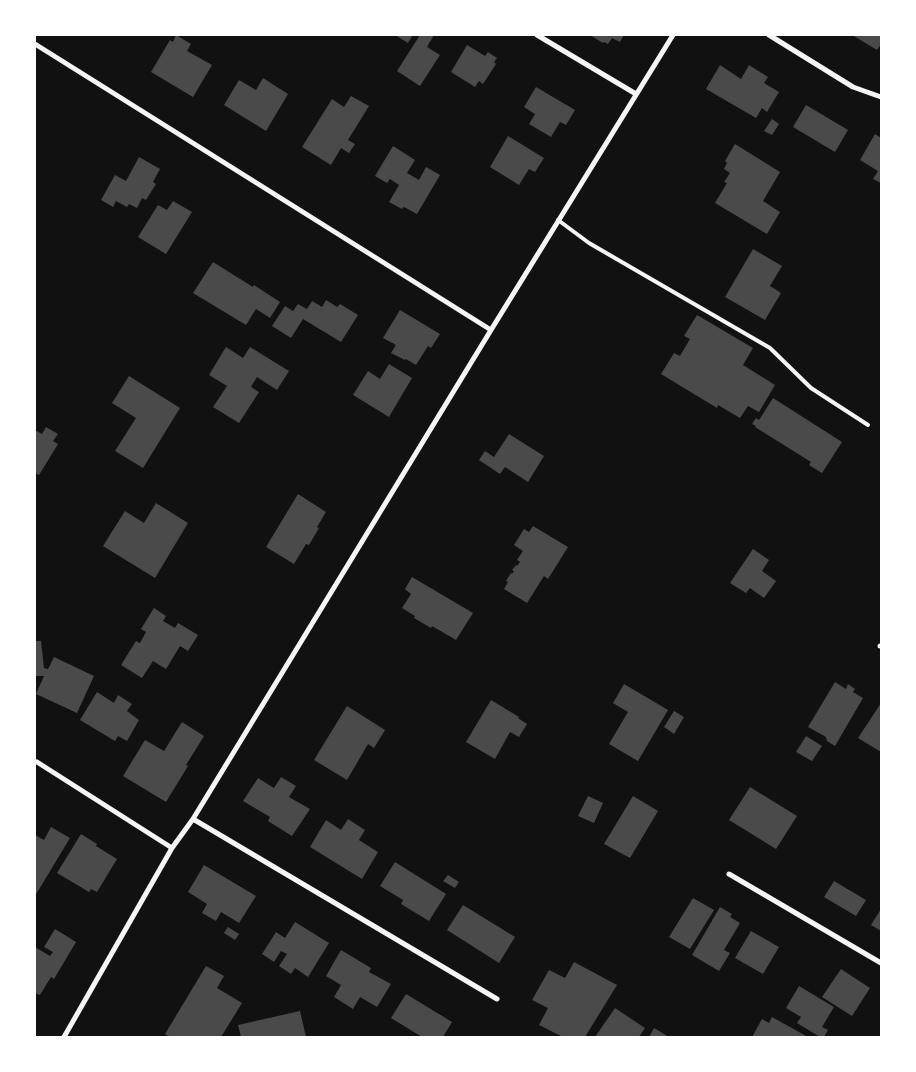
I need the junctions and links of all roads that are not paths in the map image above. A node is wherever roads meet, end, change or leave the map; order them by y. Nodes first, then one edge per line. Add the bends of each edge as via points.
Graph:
1 (537, 35) edge
2 (673, 35) edge
3 (769, 35) edge
4 (35, 44) edge
5 (636, 94) junction
6 (881, 97) edge
7 (558, 220) junction
8 (491, 330) junction
9 (868, 425) dead end
10 (37, 762) dead end
11 (193, 819) junction
12 (172, 848) junction
13 (729, 874) dead end
14 (881, 963) edge
15 (497, 999) dead end
16 (64, 1037) edge

1 - 5 street
2 - 5 street
3 - 6 street via 853,87
4 - 8 street
5 - 7 street
7 - 8 street
7 - 9 lane via 589,244 770,348 811,388
8 - 11 street
10 - 12 street
11 - 12 street
11 - 15 street
12 - 16 street
13 - 14 street

